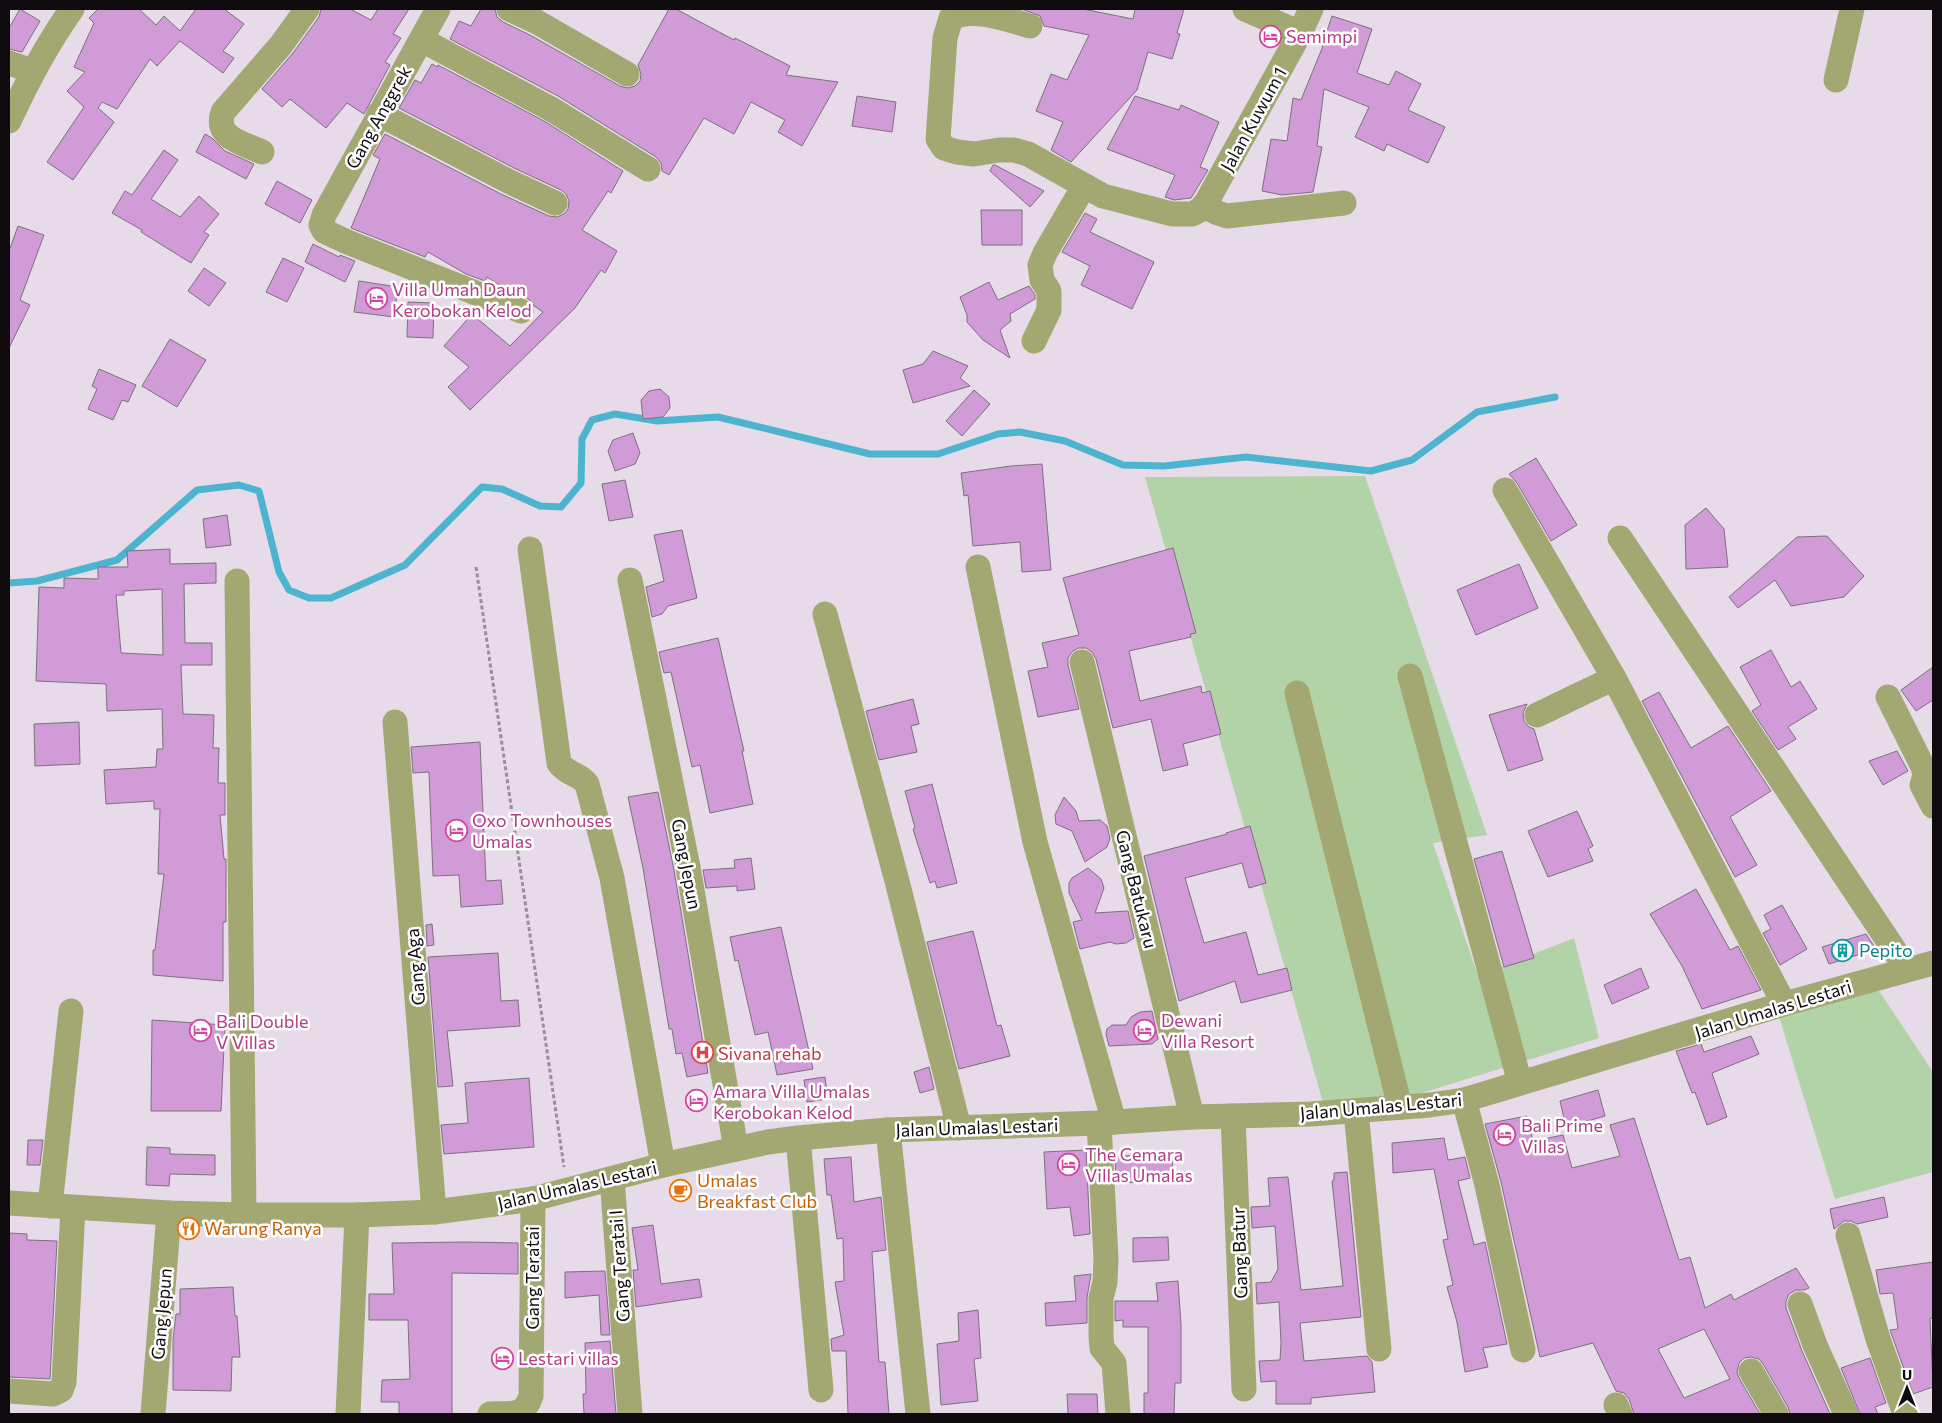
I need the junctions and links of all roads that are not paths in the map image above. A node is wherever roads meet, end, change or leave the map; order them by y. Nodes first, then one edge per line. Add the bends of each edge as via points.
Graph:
1 (72, 9) edge
2 (307, 9) edge
3 (438, 9) edge
4 (509, 9) edge
5 (1245, 9) edge
6 (1312, 9) edge
7 (1852, 9) edge
8 (1030, 26) dead end
9 (1300, 33) junction
10 (422, 40) junction
11 (9, 63) edge
12 (32, 72) junction
13 (627, 74) dead end
14 (1836, 80) dead end
15 (379, 114) junction
16 (9, 121) edge
17 (262, 152) dead end
18 (648, 169) dead end
19 (1084, 186) junction
20 (555, 203) dead end
21 (1206, 203) junction
22 (1344, 204) dead end
23 (521, 311) dead end
24 (1034, 341) dead end
25 (1504, 490) dead end
26 (1620, 538) dead end
27 (530, 550) dead end
28 (978, 567) dead end
29 (630, 580) dead end
30 (237, 582) dead end
31 (825, 614) dead end
32 (1082, 662) dead end
33 (1410, 676) dead end
34 (1614, 678) junction
35 (1297, 693) dead end
36 (1888, 697) dead end
37 (1537, 715) dead end
38 (395, 722) dead end
39 (1933, 806) edge
40 (1933, 963) edge
41 (1907, 969) junction
42 (1784, 1004) junction
43 (71, 1012) dead end
44 (1520, 1082) junction
45 (1464, 1100) junction
46 (1400, 1107) junction
47 (1356, 1111) junction
48 (1233, 1116) junction
49 (1192, 1117) junction
50 (1106, 1122) junction
51 (959, 1128) junction
52 (888, 1130) junction
53 (798, 1138) junction
54 (736, 1149) junction
55 (663, 1165) junction
56 (612, 1179) junction
57 (533, 1199) junction
58 (9, 1203) edge
59 (62, 1207) junction
60 (434, 1212) junction
61 (169, 1213) junction
62 (244, 1215) junction
63 (357, 1215) junction
64 (1848, 1235) dead end
65 (1800, 1304) dead end
66 (1379, 1349) dead end
67 (1523, 1350) dead end
68 (1751, 1371) dead end
69 (1244, 1389) dead end
70 (821, 1390) dead end
71 (9, 1391) edge
72 (153, 1414) edge
73 (348, 1414) edge
74 (490, 1414) edge
75 (630, 1414) edge
76 (918, 1414) edge
77 (1118, 1414) edge
78 (1776, 1414) edge
79 (1846, 1414) edge
80 (1905, 1414) edge

1 - 12 street
2 - 17 street via 281,45 222,112 222,131
3 - 10 street, Gang Anggrek
4 - 13 street
5 - 9 street
6 - 9 street, Jalan Kuwum 1
7 - 14 street
8 - 19 street via 972,12 951,18 945,38 938,139 944,148 957,152 974,154 1006,150 1028,154
9 - 21 street, Jalan Kuwum 1
10 - 15 street, Gang Anggrek
10 - 18 street via 551,109
11 - 12 street
12 - 16 street
15 - 20 street
15 - 23 street, Gang Anggrek via 324,215 321,225 324,231
19 - 21 street via 1103,196 1182,215 1196,213
19 - 24 street via 1040,265 1042,280 1050,291 1050,310
21 - 22 street via 1215,212 1227,216
25 - 34 street
26 - 41 street
27 - 55 street via 559,763 564,770 584,779 587,784 612,878
28 - 50 street via 1036,842
29 - 54 street, Gang Jepun via 688,867
30 - 62 street
31 - 51 street
32 - 49 street, Gang Batukaru
33 - 44 street
34 - 37 street
34 - 42 street
35 - 46 street
36 - 39 street via 1924,767 1922,785
38 - 60 street, Gang Aga
40 - 41 street, Jalan Umalas Lestari
41 - 42 street, Jalan Umalas Lestari
42 - 44 street, Jalan Umalas Lestari
43 - 59 street
44 - 45 street, Jalan Umalas Lestari
45 - 46 street, Jalan Umalas Lestari
45 - 67 street via 1487,1185
46 - 47 street, Jalan Umalas Lestari
47 - 48 street, Jalan Umalas Lestari
47 - 66 street
48 - 49 street, Jalan Umalas Lestari
48 - 69 street, Gang Batur
49 - 50 street, Jalan Umalas Lestari
50 - 51 street, Jalan Umalas Lestari
50 - 77 street via 1106,1282 1101,1298 1101,1337 1102,1348 1114,1363
51 - 52 street, Jalan Umalas Lestari
52 - 53 street, Jalan Umalas Lestari
52 - 76 street
53 - 54 street, Jalan Umalas Lestari
53 - 70 street
54 - 55 street, Jalan Umalas Lestari
55 - 56 street, Jalan Umalas Lestari
56 - 57 street, Jalan Umalas Lestari
56 - 75 street, Gang Teratai I
57 - 60 street, Jalan Umalas Lestari
57 - 74 street, Gang Teratai via 532,1396 519,1413
58 - 59 street, Jalan Umalas Lestari
59 - 61 street, Jalan Umalas Lestari
59 - 71 street via 64,1382 61,1390 53,1394
60 - 63 street, Jalan Umalas Lestari
61 - 62 street, Jalan Umalas Lestari
61 - 72 street, Gang Jepun
62 - 63 street, Jalan Umalas Lestari
63 - 73 street
64 - 80 street via 1878,1339
65 - 79 street
68 - 78 street

